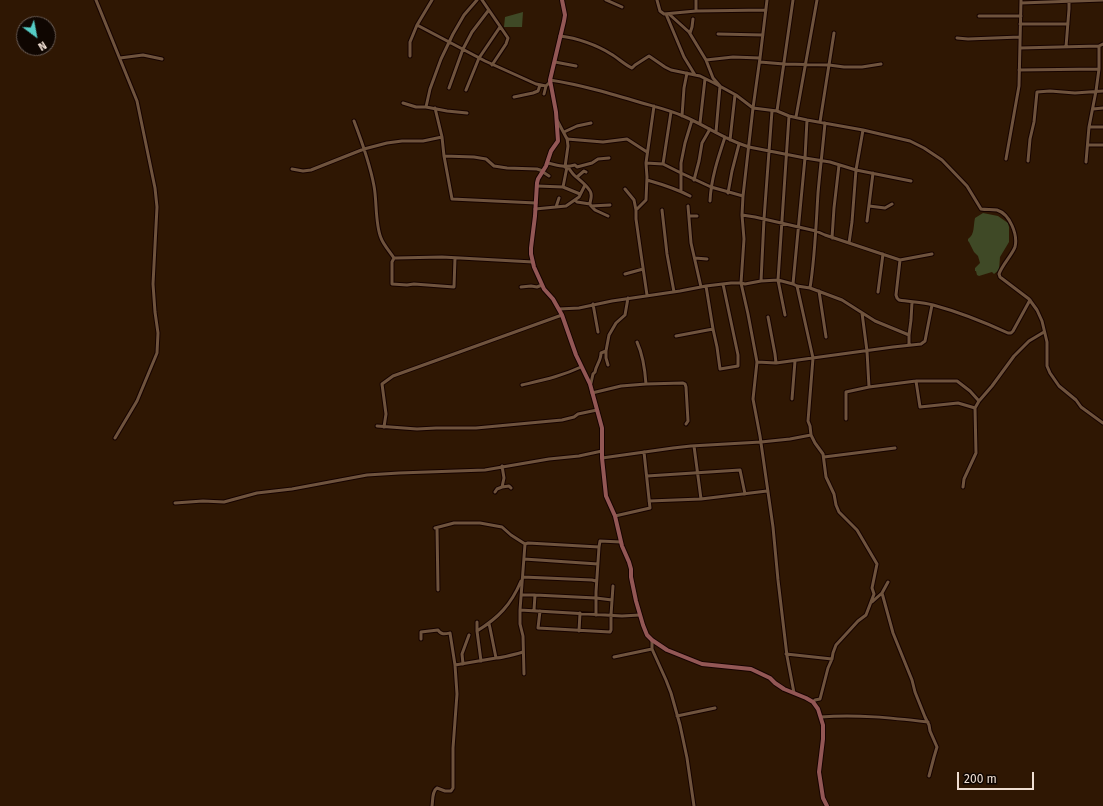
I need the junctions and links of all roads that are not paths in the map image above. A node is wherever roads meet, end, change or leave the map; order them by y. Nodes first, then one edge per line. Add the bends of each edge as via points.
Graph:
1 (96, 0) edge
2 (432, 0) edge
3 (477, 0) edge
4 (482, 0) edge
5 (562, 0) edge
6 (606, 0) edge
7 (657, 0) edge
8 (696, 0) edge
9 (767, 0) edge
10 (793, 0) edge
11 (817, 0) edge
12 (1103, 0) edge
13 (1021, 1) edge
14 (1068, 1) edge
15 (622, 7) dead end
16 (766, 10) junction
17 (488, 11) junction
18 (696, 11) junction
19 (668, 14) junction
20 (979, 16) dead end
21 (1020, 16) junction
22 (693, 20) dead end
23 (1020, 24) junction
24 (1068, 24) junction
25 (417, 25) junction
26 (500, 27) junction
27 (690, 33) junction
28 (834, 33) dead end
29 (718, 34) dead end
30 (763, 35) junction
31 (560, 36) junction
32 (1020, 37) junction
33 (957, 38) dead end
34 (448, 42) junction
35 (1103, 44) edge
36 (1098, 46) junction
37 (1066, 47) junction
38 (1020, 48) junction
39 (463, 49) junction
40 (410, 56) dead end
41 (120, 58) junction
42 (162, 58) dead end
43 (479, 58) junction
44 (706, 60) junction
45 (760, 60) junction
46 (555, 62) junction
47 (784, 64) junction
48 (806, 64) junction
49 (881, 64) dead end
50 (492, 65) junction
51 (829, 65) junction
52 (576, 66) dead end
53 (1099, 69) junction
54 (1020, 70) junction
55 (687, 73) junction
56 (1101, 73) edge
57 (695, 75) junction
58 (705, 79) junction
59 (550, 80) junction
60 (540, 85) junction
61 (546, 86) junction
62 (720, 86) junction
63 (450, 88) dead end
64 (466, 90) dead end
65 (1103, 91) edge
66 (1096, 92) junction
67 (544, 94) dead end
68 (735, 95) junction
69 (514, 97) dead end
70 (403, 103) dead end
71 (654, 106) junction
72 (426, 107) junction
73 (435, 108) junction
74 (753, 108) junction
75 (1103, 108) edge
76 (1093, 109) junction
77 (772, 111) junction
78 (777, 111) junction
79 (671, 112) junction
80 (467, 113) dead end
81 (682, 116) junction
82 (789, 116) junction
83 (796, 117) junction
84 (557, 119) junction
85 (692, 120) junction
86 (807, 120) junction
87 (354, 121) dead end
88 (820, 122) junction
89 (591, 123) dead end
90 (700, 123) junction
91 (825, 123) junction
92 (1089, 127) junction
93 (1103, 127) edge
94 (710, 129) junction
95 (863, 130) junction
96 (564, 132) junction
97 (716, 132) junction
98 (442, 137) junction
99 (725, 137) junction
100 (566, 138) junction
101 (730, 140) junction
102 (558, 141) junction
103 (740, 144) junction
104 (1088, 145) junction
105 (1103, 145) edge
106 (748, 147) junction
107 (364, 149) junction
108 (769, 151) junction
109 (647, 152) junction
110 (786, 154) junction
111 (444, 156) junction
112 (609, 158) dead end
113 (805, 158) junction
114 (1006, 159) dead end
115 (822, 161) junction
116 (1028, 161) dead end
117 (547, 162) junction
118 (1086, 162) dead end
119 (646, 163) junction
120 (663, 164) junction
121 (839, 165) junction
122 (567, 167) junction
123 (292, 169) dead end
124 (856, 170) junction
125 (543, 171) junction
126 (586, 172) dead end
127 (681, 173) junction
128 (873, 173) junction
129 (549, 176) dead end
130 (577, 177) junction
131 (647, 180) junction
132 (694, 180) junction
133 (911, 181) dead end
134 (537, 186) junction
135 (585, 186) junction
136 (563, 187) junction
137 (711, 187) junction
138 (625, 189) dead end
139 (681, 191) junction
140 (728, 193) junction
141 (580, 194) junction
142 (690, 196) dead end
143 (743, 196) junction
144 (559, 198) dead end
145 (575, 200) junction
146 (710, 201) dead end
147 (536, 203) junction
148 (892, 204) dead end
149 (591, 205) junction
150 (610, 206) dead end
151 (688, 206) dead end
152 (869, 206) junction
153 (556, 207) junction
154 (535, 209) junction
155 (636, 210) junction
156 (662, 210) dead end
157 (742, 215) junction
158 (608, 216) dead end
159 (689, 216) junction
160 (697, 216) dead end
161 (764, 219) junction
162 (867, 221) dead end
163 (782, 223) junction
164 (798, 226) junction
165 (816, 231) junction
166 (832, 238) junction
167 (850, 243) junction
168 (883, 254) junction
169 (932, 254) dead end
170 (394, 258) junction
171 (455, 258) junction
172 (695, 258) junction
173 (707, 259) dead end
174 (900, 260) junction
175 (533, 262) junction
176 (643, 269) junction
177 (625, 274) dead end
178 (762, 280) junction
179 (778, 280) junction
180 (741, 283) junction
181 (724, 284) junction
182 (792, 284) junction
183 (542, 285) junction
184 (706, 286) junction
185 (797, 286) junction
186 (521, 287) dead end
187 (700, 287) junction
188 (810, 288) junction
189 (819, 291) junction
190 (674, 292) junction
191 (878, 292) dead end
192 (647, 295) junction
193 (628, 298) junction
194 (1030, 300) junction
195 (912, 302) junction
196 (594, 304) junction
197 (932, 305) junction
198 (559, 309) junction
199 (862, 313) junction
200 (562, 315) junction
201 (785, 315) dead end
202 (768, 317) dead end
203 (713, 329) junction
204 (598, 332) dead end
205 (1044, 332) junction
206 (909, 335) junction
207 (676, 336) dead end
208 (826, 337) dead end
209 (637, 342) dead end
210 (909, 346) junction
211 (606, 351) junction
212 (867, 351) junction
213 (813, 358) junction
214 (795, 361) junction
215 (757, 362) junction
216 (776, 363) junction
217 (608, 365) dead end
218 (581, 367) junction
219 (916, 381) junction
220 (590, 384) junction
221 (646, 384) junction
222 (522, 385) dead end
223 (870, 387) junction
224 (592, 393) junction
225 (792, 399) dead end
226 (979, 401) junction
227 (975, 408) junction
228 (597, 410) junction
229 (846, 419) dead end
230 (1103, 423) edge
231 (686, 424) dead end
232 (377, 426) dead end
233 (384, 427) junction
234 (811, 434) junction
235 (115, 438) dead end
236 (761, 442) junction
237 (694, 446) junction
238 (895, 448) dead end
239 (602, 451) junction
240 (644, 452) junction
241 (824, 457) junction
242 (602, 458) junction
243 (502, 466) junction
244 (698, 473) junction
245 (647, 476) junction
246 (502, 487) junction
247 (512, 488) dead end
248 (963, 488) dead end
249 (768, 491) junction
250 (495, 492) dead end
251 (745, 494) junction
252 (701, 499) junction
253 (649, 501) junction
254 (175, 503) dead end
255 (615, 516) junction
256 (621, 542) junction
257 (525, 544) junction
258 (598, 546) junction
259 (524, 559) junction
260 (598, 564) junction
261 (522, 578) junction
262 (596, 581) junction
263 (888, 582) dead end
264 (613, 586) dead end
265 (438, 590) dead end
266 (882, 593) junction
267 (522, 595) junction
268 (535, 595) junction
269 (596, 598) junction
270 (612, 600) junction
271 (871, 602) junction
272 (520, 610) junction
273 (534, 610) junction
274 (540, 611) junction
275 (580, 613) junction
276 (596, 615) junction
277 (611, 615) junction
278 (640, 615) junction
279 (477, 622) dead end
280 (489, 624) junction
281 (477, 631) junction
282 (579, 631) junction
283 (469, 635) dead end
284 (421, 638) dead end
285 (652, 640) junction
286 (652, 649) junction
287 (523, 652) junction
288 (786, 654) junction
289 (614, 657) dead end
290 (496, 658) junction
291 (832, 659) junction
292 (481, 661) junction
293 (463, 664) junction
294 (455, 665) junction
295 (524, 674) dead end
296 (794, 693) junction
297 (813, 702) junction
298 (715, 708) dead end
299 (677, 716) junction
300 (821, 717) junction
301 (928, 722) junction
302 (929, 776) dead end
303 (432, 806) edge
304 (694, 806) edge
305 (827, 806) edge

1 - 41 street
2 - 25 street
3 - 34 street via 464,14
4 - 17 street
5 - 31 street via 564,15
6 - 15 street
7 - 19 street via 660,11
8 - 18 street
9 - 16 street
10 - 47 street
11 - 48 street
12 - 14 street
13 - 14 street
13 - 21 street
14 - 24 street
16 - 18 street
16 - 30 street
17 - 26 street
17 - 39 street
18 - 19 street
19 - 27 street
19 - 57 street via 684,57
20 - 21 street
21 - 23 street
22 - 27 street
23 - 24 street
23 - 32 street
24 - 37 street
25 - 34 street
25 - 40 street via 410,42
26 - 43 street
26 - 50 street via 508,40
27 - 44 street
28 - 51 street
29 - 30 street
30 - 45 street
31 - 46 street
31 - 55 street via 603,50 630,68 649,56 671,70
32 - 33 street
32 - 38 street
34 - 39 street
34 - 72 street
35 - 36 street
36 - 37 street
36 - 53 street
37 - 38 street
38 - 54 street
39 - 43 street
39 - 63 street
41 - 42 street via 143,55
41 - 235 street via 137,101 156,188 153,284 158,333 157,353 137,401
43 - 50 street
43 - 64 street
44 - 45 street via 733,57
44 - 62 street via 713,78
45 - 47 street
45 - 74 street
46 - 52 street
46 - 59 street
47 - 48 street
47 - 78 street
48 - 51 street
48 - 83 street
49 - 51 street via 862,67
50 - 60 street
51 - 88 street
53 - 54 street
53 - 56 street
54 - 114 street
55 - 57 street
55 - 81 street
56 - 66 street
57 - 58 street
58 - 62 street
58 - 90 street
59 - 61 street
59 - 71 street via 595,89
59 - 84 street
60 - 61 street
60 - 69 street via 538,91 533,94
61 - 67 street
62 - 68 street
62 - 97 street
65 - 66 street
66 - 76 street
66 - 116 street via 1037,92
68 - 74 street
68 - 101 street
70 - 72 street
71 - 79 street
71 - 109 street
72 - 73 street
73 - 80 street
73 - 98 street
74 - 77 street
74 - 106 street
75 - 76 street
76 - 92 street
77 - 78 street
77 - 108 street
78 - 82 street
79 - 81 street
79 - 120 street
81 - 85 street
82 - 83 street
82 - 110 street
83 - 86 street
84 - 96 street
84 - 102 street
85 - 90 street
85 - 127 street via 685,143
86 - 88 street
86 - 113 street
87 - 107 street
88 - 91 street
89 - 96 street
90 - 94 street
91 - 95 street
91 - 115 street
92 - 93 street
92 - 104 street
94 - 97 street
94 - 132 street via 702,143
95 - 124 street
95 - 194 street via 910,141 924,148 942,160 962,180 982,209 998,210 1006,217 1015,231 1015,248 999,274 1001,279
96 - 100 street
97 - 99 street
98 - 107 street via 387,143
98 - 111 street
99 - 101 street
99 - 137 street
100 - 102 street
100 - 109 street via 603,142 627,139
100 - 122 street
101 - 103 street
102 - 117 street via 552,148
103 - 106 street
103 - 140 street
104 - 105 street
104 - 118 street
106 - 108 street
106 - 143 street
107 - 123 street via 311,170
107 - 170 street via 374,184 381,239
108 - 110 street
108 - 161 street
109 - 119 street
110 - 113 street
110 - 163 street
111 - 125 street via 474,157 486,159 494,166
111 - 147 street via 451,199
112 - 122 street
113 - 115 street
113 - 164 street
115 - 121 street
115 - 165 street
117 - 122 street
117 - 125 street
119 - 120 street
119 - 131 street
120 - 127 street
121 - 124 street
121 - 166 street
122 - 130 street
122 - 136 street
124 - 128 street
124 - 167 street
125 - 129 street
125 - 134 street
126 - 130 street
127 - 132 street
127 - 139 street
128 - 133 street
128 - 152 street
130 - 135 street
131 - 139 street
131 - 155 street via 646,200
132 - 137 street
134 - 136 street
134 - 147 street
135 - 141 street
135 - 149 street via 592,194
136 - 141 street
137 - 140 street
137 - 146 street
138 - 155 street via 634,200
139 - 142 street
140 - 143 street
141 - 145 street
143 - 157 street
144 - 153 street
145 - 149 street
145 - 153 street via 566,206
147 - 154 street
148 - 152 street via 885,208
149 - 150 street
149 - 158 street via 595,210
151 - 159 street
152 - 162 street
153 - 154 street
154 - 175 street via 530,254
155 - 176 street
156 - 190 street
157 - 161 street
157 - 180 street via 744,239
159 - 160 street
159 - 172 street
161 - 163 street
161 - 178 street
163 - 164 street
163 - 179 street
164 - 165 street
164 - 182 street
165 - 166 street
165 - 188 street
166 - 167 street
167 - 168 street
168 - 174 street
168 - 191 street
169 - 174 street
170 - 171 street
170 - 171 street via 392,284 454,287
171 - 175 street
172 - 173 street
172 - 187 street
174 - 195 street via 896,295 899,300
175 - 183 street
176 - 177 street
176 - 192 street
178 - 179 street
178 - 180 street
179 - 182 street
179 - 201 street
180 - 181 street
180 - 215 street
181 - 184 street
181 - 203 street via 738,354 738,366 720,369
182 - 185 street
183 - 186 street
183 - 198 street
184 - 187 street
184 - 203 street
185 - 188 street
185 - 213 street
187 - 190 street
188 - 189 street
189 - 199 street via 842,300
189 - 208 street
190 - 192 street
192 - 193 street
193 - 196 street
193 - 211 street via 625,315 616,323 609,335
194 - 197 street via 1011,333 981,320
194 - 205 street via 1040,316
195 - 197 street
195 - 206 street
196 - 198 street
196 - 204 street
197 - 210 street via 925,341
198 - 200 street
199 - 206 street
199 - 212 street
200 - 218 street
200 - 233 street via 393,376 382,384 386,414
202 - 216 street
203 - 207 street
205 - 226 street via 1029,341 1014,356
205 - 230 street via 1050,373 1059,386 1081,407
206 - 210 street
209 - 221 street via 644,360
210 - 212 street
211 - 217 street
211 - 220 street via 601,353 601,359
212 - 213 street
212 - 223 street
213 - 214 street
213 - 234 street via 808,421
214 - 216 street
214 - 225 street
215 - 216 street
215 - 236 street via 754,399
218 - 220 street
218 - 222 street via 550,379
219 - 223 street
219 - 226 street via 957,381
219 - 227 street via 920,406 958,403
220 - 224 street
221 - 224 street via 621,386
221 - 231 street via 685,384 688,421
223 - 229 street via 846,392
224 - 228 street
226 - 227 street
227 - 248 street via 976,454 964,479
228 - 233 street via 562,420 476,428
228 - 239 street via 602,428
232 - 233 street
234 - 236 street
234 - 241 street
236 - 237 street
236 - 249 street
237 - 240 street
237 - 244 street
238 - 241 street
239 - 242 street
239 - 243 street
240 - 242 street
240 - 245 street
241 - 271 street via 826,478 836,505 857,530 877,564
242 - 255 street via 606,496
243 - 246 street
243 - 254 street via 486,470 367,475 257,493 224,502
244 - 245 street
244 - 251 street via 740,470
244 - 252 street
245 - 253 street
246 - 247 street
246 - 250 street
249 - 251 street
249 - 288 street
251 - 252 street
252 - 253 street
253 - 255 street via 650,508
255 - 256 street
256 - 258 street via 600,541
256 - 278 street via 629,562
257 - 258 street
257 - 259 street
257 - 265 street via 502,527 480,523 454,523 436,528
258 - 260 street
259 - 260 street
259 - 261 street
260 - 262 street
261 - 262 street
261 - 267 street
261 - 280 street via 517,593
262 - 269 street
263 - 266 street
264 - 270 street
266 - 271 street
266 - 301 street via 893,633
267 - 268 street
267 - 272 street
268 - 269 street
268 - 273 street
269 - 270 street
269 - 276 street
270 - 277 street
271 - 291 street via 866,615 836,645
272 - 273 street
272 - 287 street
273 - 274 street
274 - 275 street
274 - 282 street via 538,628
275 - 276 street
275 - 282 street
276 - 277 street
277 - 278 street
277 - 282 street via 610,632
278 - 285 street
279 - 281 street
280 - 281 street
280 - 290 street
281 - 292 street
283 - 293 street via 462,654
284 - 294 street via 421,632 438,630 443,634 450,633
285 - 286 street
285 - 296 street via 667,650 702,664 751,669
286 - 289 street
286 - 299 street via 661,666
287 - 290 street
287 - 295 street
288 - 291 street
288 - 296 street
290 - 292 street
291 - 297 street via 820,699
292 - 293 street
293 - 294 street
294 - 303 street via 453,788 451,791 435,789
296 - 297 street
297 - 300 street
298 - 299 street
299 - 304 street via 687,758
300 - 301 street
300 - 305 street via 823,739 819,772 823,798
301 - 302 street via 937,747

